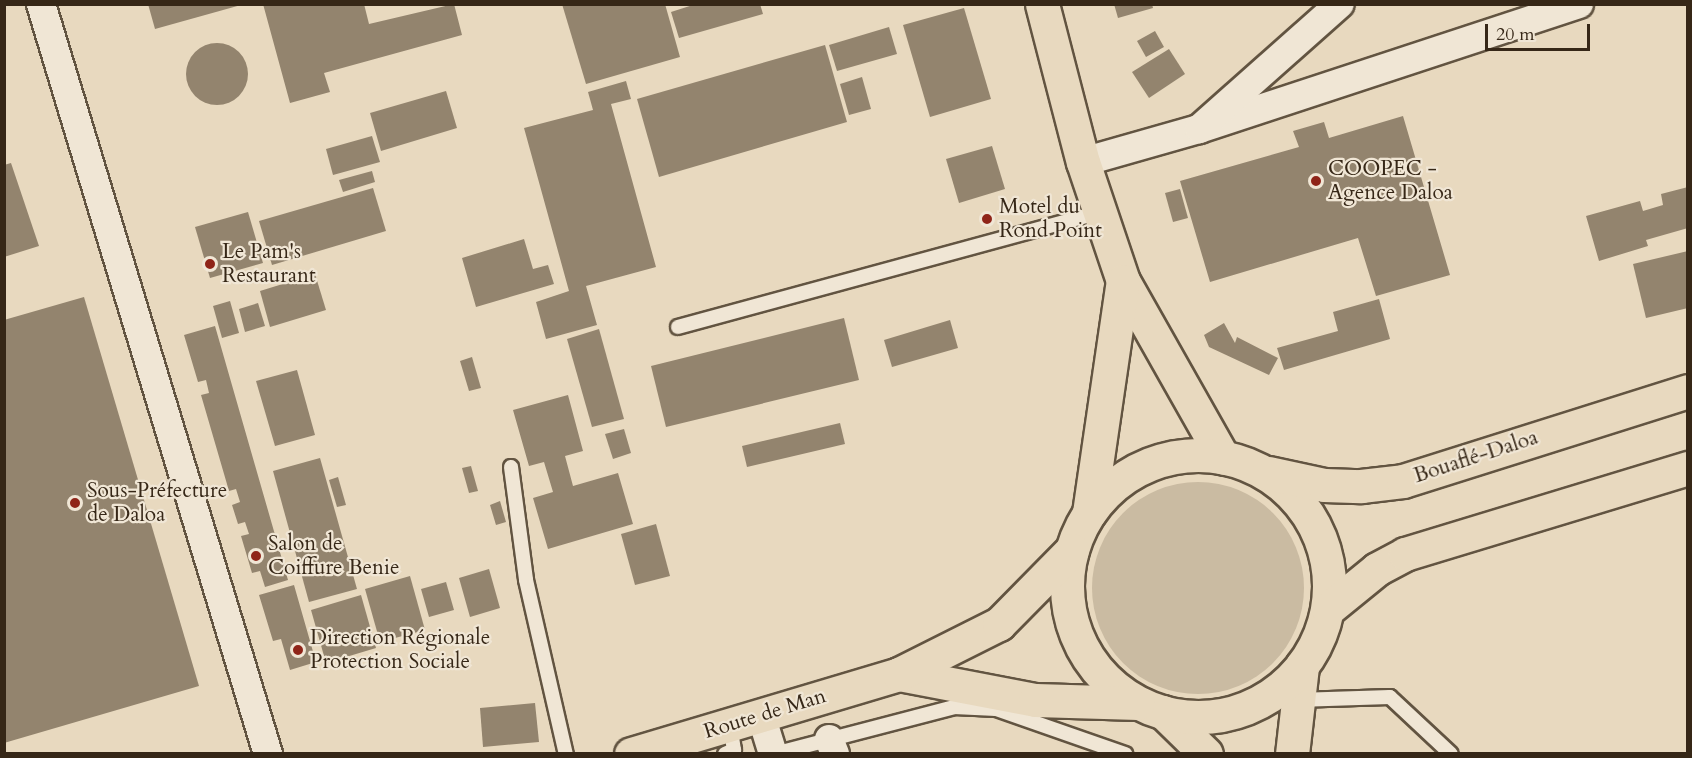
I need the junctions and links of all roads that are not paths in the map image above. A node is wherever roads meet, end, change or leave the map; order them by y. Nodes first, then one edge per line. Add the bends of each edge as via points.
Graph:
1 (41, 4) edge
2 (1042, 4) edge
3 (1340, 4) edge
4 (1579, 4) edge
5 (1199, 129) junction
6 (1083, 162) junction
7 (1100, 212) junction
8 (1123, 281) junction
9 (678, 327) dead end
10 (1688, 391) edge
11 (1223, 458) junction
12 (511, 467) dead end
13 (1688, 468) edge
14 (1260, 471) junction
15 (1089, 513) junction
16 (1072, 550) junction
17 (1328, 609) junction
18 (1302, 666) junction
19 (899, 674) junction
20 (1297, 700) junction
21 (1150, 707) junction
22 (761, 715) junction
23 (728, 739) edge
24 (832, 746) edge
25 (268, 753) edge
26 (566, 753) edge
27 (631, 753) edge
28 (774, 753) edge
29 (1125, 753) edge
30 (1206, 753) edge
31 (1292, 753) edge
32 (1451, 753) edge

1 - 25 street
2 - 6 main road
3 - 5 street
4 - 5 street
5 - 6 street
6 - 7 main road
7 - 8 main road
7 - 9 lane
8 - 11 main road
8 - 15 main road
10 - 14 main road, Bouaflé-Daloa via 1403,480 1361,486 1324,485
11 - 14 main road
11 - 15 main road via 1176,458 1150,465 1126,477
12 - 26 lane via 526,580
13 - 17 main road via 1405,554 1377,569
14 - 17 main road via 1285,488 1318,530 1330,582
15 - 16 main road
16 - 19 main road, Route de Man via 999,624
16 - 21 main road via 1067,575 1073,626 1097,671
17 - 18 main road via 1319,639
18 - 20 main road
18 - 21 main road via 1271,694 1225,714 1194,717
19 - 21 main road via 1035,700
19 - 22 main road, Route de Man
20 - 31 main road
20 - 32 lane via 1390,697
21 - 30 main road
22 - 23 main road, Route de Man
22 - 28 street
23 - 27 main road, Route de Man
24 - 28 lane
24 - 29 lane via 954,707 996,709

